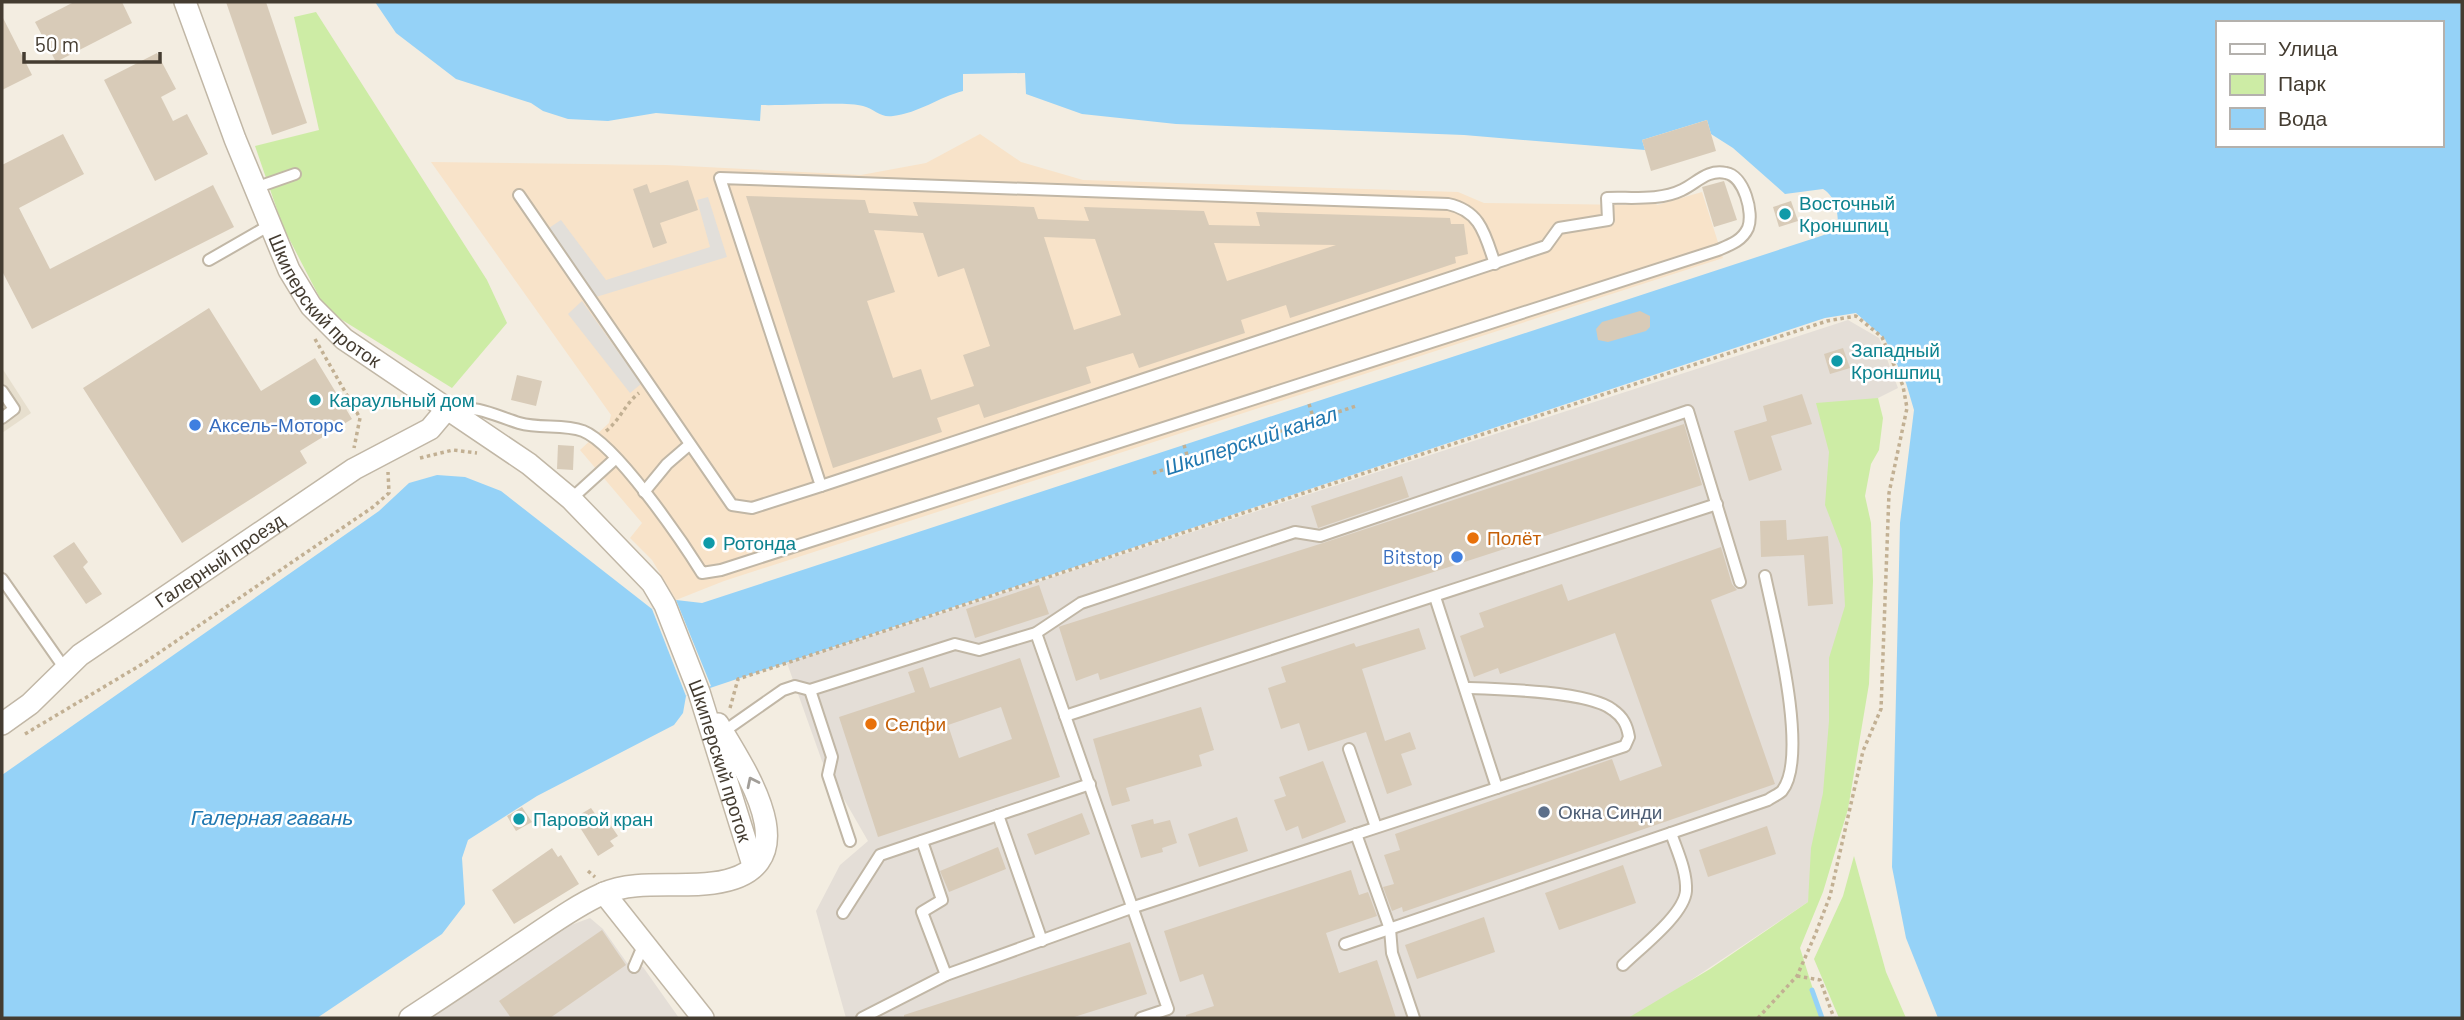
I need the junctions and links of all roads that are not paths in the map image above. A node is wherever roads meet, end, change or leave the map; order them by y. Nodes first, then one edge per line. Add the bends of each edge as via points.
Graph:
1 (185, 2) edge
2 (295, 174) dead end
3 (255, 188) junction
4 (519, 195) dead end
5 (270, 225) junction
6 (209, 260) dead end
7 (1494, 264) junction
8 (2, 391) edge
9 (446, 410) junction
10 (2, 418) edge
11 (690, 445) junction
12 (615, 459) junction
13 (821, 486) junction
14 (644, 492) junction
15 (572, 499) junction
16 (1717, 504) junction
17 (1765, 576) dead end
18 (2, 579) edge
19 (1740, 582) dead end
20 (1435, 597) junction
21 (1036, 633) junction
22 (65, 669) junction
23 (1465, 688) junction
24 (810, 690) junction
25 (699, 692) junction
26 (1065, 716) junction
27 (8, 732) edge
28 (723, 732) junction
29 (1349, 748) dead end
30 (1090, 784) junction
31 (1497, 788) junction
32 (998, 816) junction
33 (1376, 827) junction
34 (1671, 833) junction
35 (1356, 834) junction
36 (850, 841) dead end
37 (922, 841) junction
38 (754, 865) junction
39 (600, 885) junction
40 (1134, 907) junction
41 (843, 913) dead end
42 (1390, 929) junction
43 (1042, 941) junction
44 (1345, 944) dead end
45 (647, 947) junction
46 (1623, 965) dead end
47 (634, 967) dead end
48 (946, 975) junction
49 (410, 1018) edge
50 (702, 1018) edge
51 (862, 1018) edge
52 (1141, 1018) edge
53 (1414, 1018) edge

1 - 3 street, Шкиперский проток
2 - 3 lane
3 - 5 street, Шкиперский проток
4 - 11 lane
5 - 6 lane
5 - 9 street, Шкиперский проток via 311,306 344,339
7 - 13 lane
7 - 13 lane via 1476,216 1463,207 1448,205 720,178
7 - 14 lane via 1546,246 1559,228 1608,220 1607,198 1660,197 1717,172 1736,177 1750,213 1742,236 1718,250 721,570 702,573
8 - 10 lane via 14,409
9 - 12 lane via 484,410 521,423 575,429 597,439
9 - 15 street, Шкиперский проток via 529,464
9 - 22 street, Галерный проезд via 391,463 354,469 79,655
11 - 13 lane via 732,505 741,508
11 - 14 lane
12 - 14 lane
12 - 15 lane
15 - 25 street, Шкиперский проток via 643,573 664,604
16 - 19 lane
16 - 20 lane
16 - 21 lane via 1688,411 1320,536 1295,532 1081,603
17 - 34 lane via 1789,697 1793,738 1786,781 1782,791 1768,800
18 - 22 lane
20 - 23 lane
20 - 26 lane
21 - 24 lane via 979,650 955,644
21 - 26 lane
22 - 27 street, Галерный проезд
23 - 31 lane
23 - 31 lane via 1587,699 1612,708 1628,729 1625,746
24 - 28 lane via 783,690
24 - 36 lane via 832,757 828,775
25 - 28 street, Шкиперский проток
25 - 38 street, Шкиперский проток
26 - 30 lane
38 -> 28 street, Шкиперский проток via 769,838 763,806
29 - 33 lane
30 - 32 lane
30 - 40 lane
31 - 33 lane
32 - 37 lane
32 - 43 lane
33 - 35 lane
34 - 42 lane
34 - 46 lane via 1686,894 1678,912
35 - 40 lane
35 - 42 lane
37 - 41 lane via 880,855
37 - 48 lane via 942,900 922,912
38 - 39 street via 743,874 714,883
39 - 45 street
39 - 49 street via 562,916
40 - 43 lane
40 - 52 lane via 1168,1009
42 - 44 lane
42 - 53 lane via 1392,953
43 - 48 lane
45 - 47 lane
45 - 50 street
48 - 51 lane

